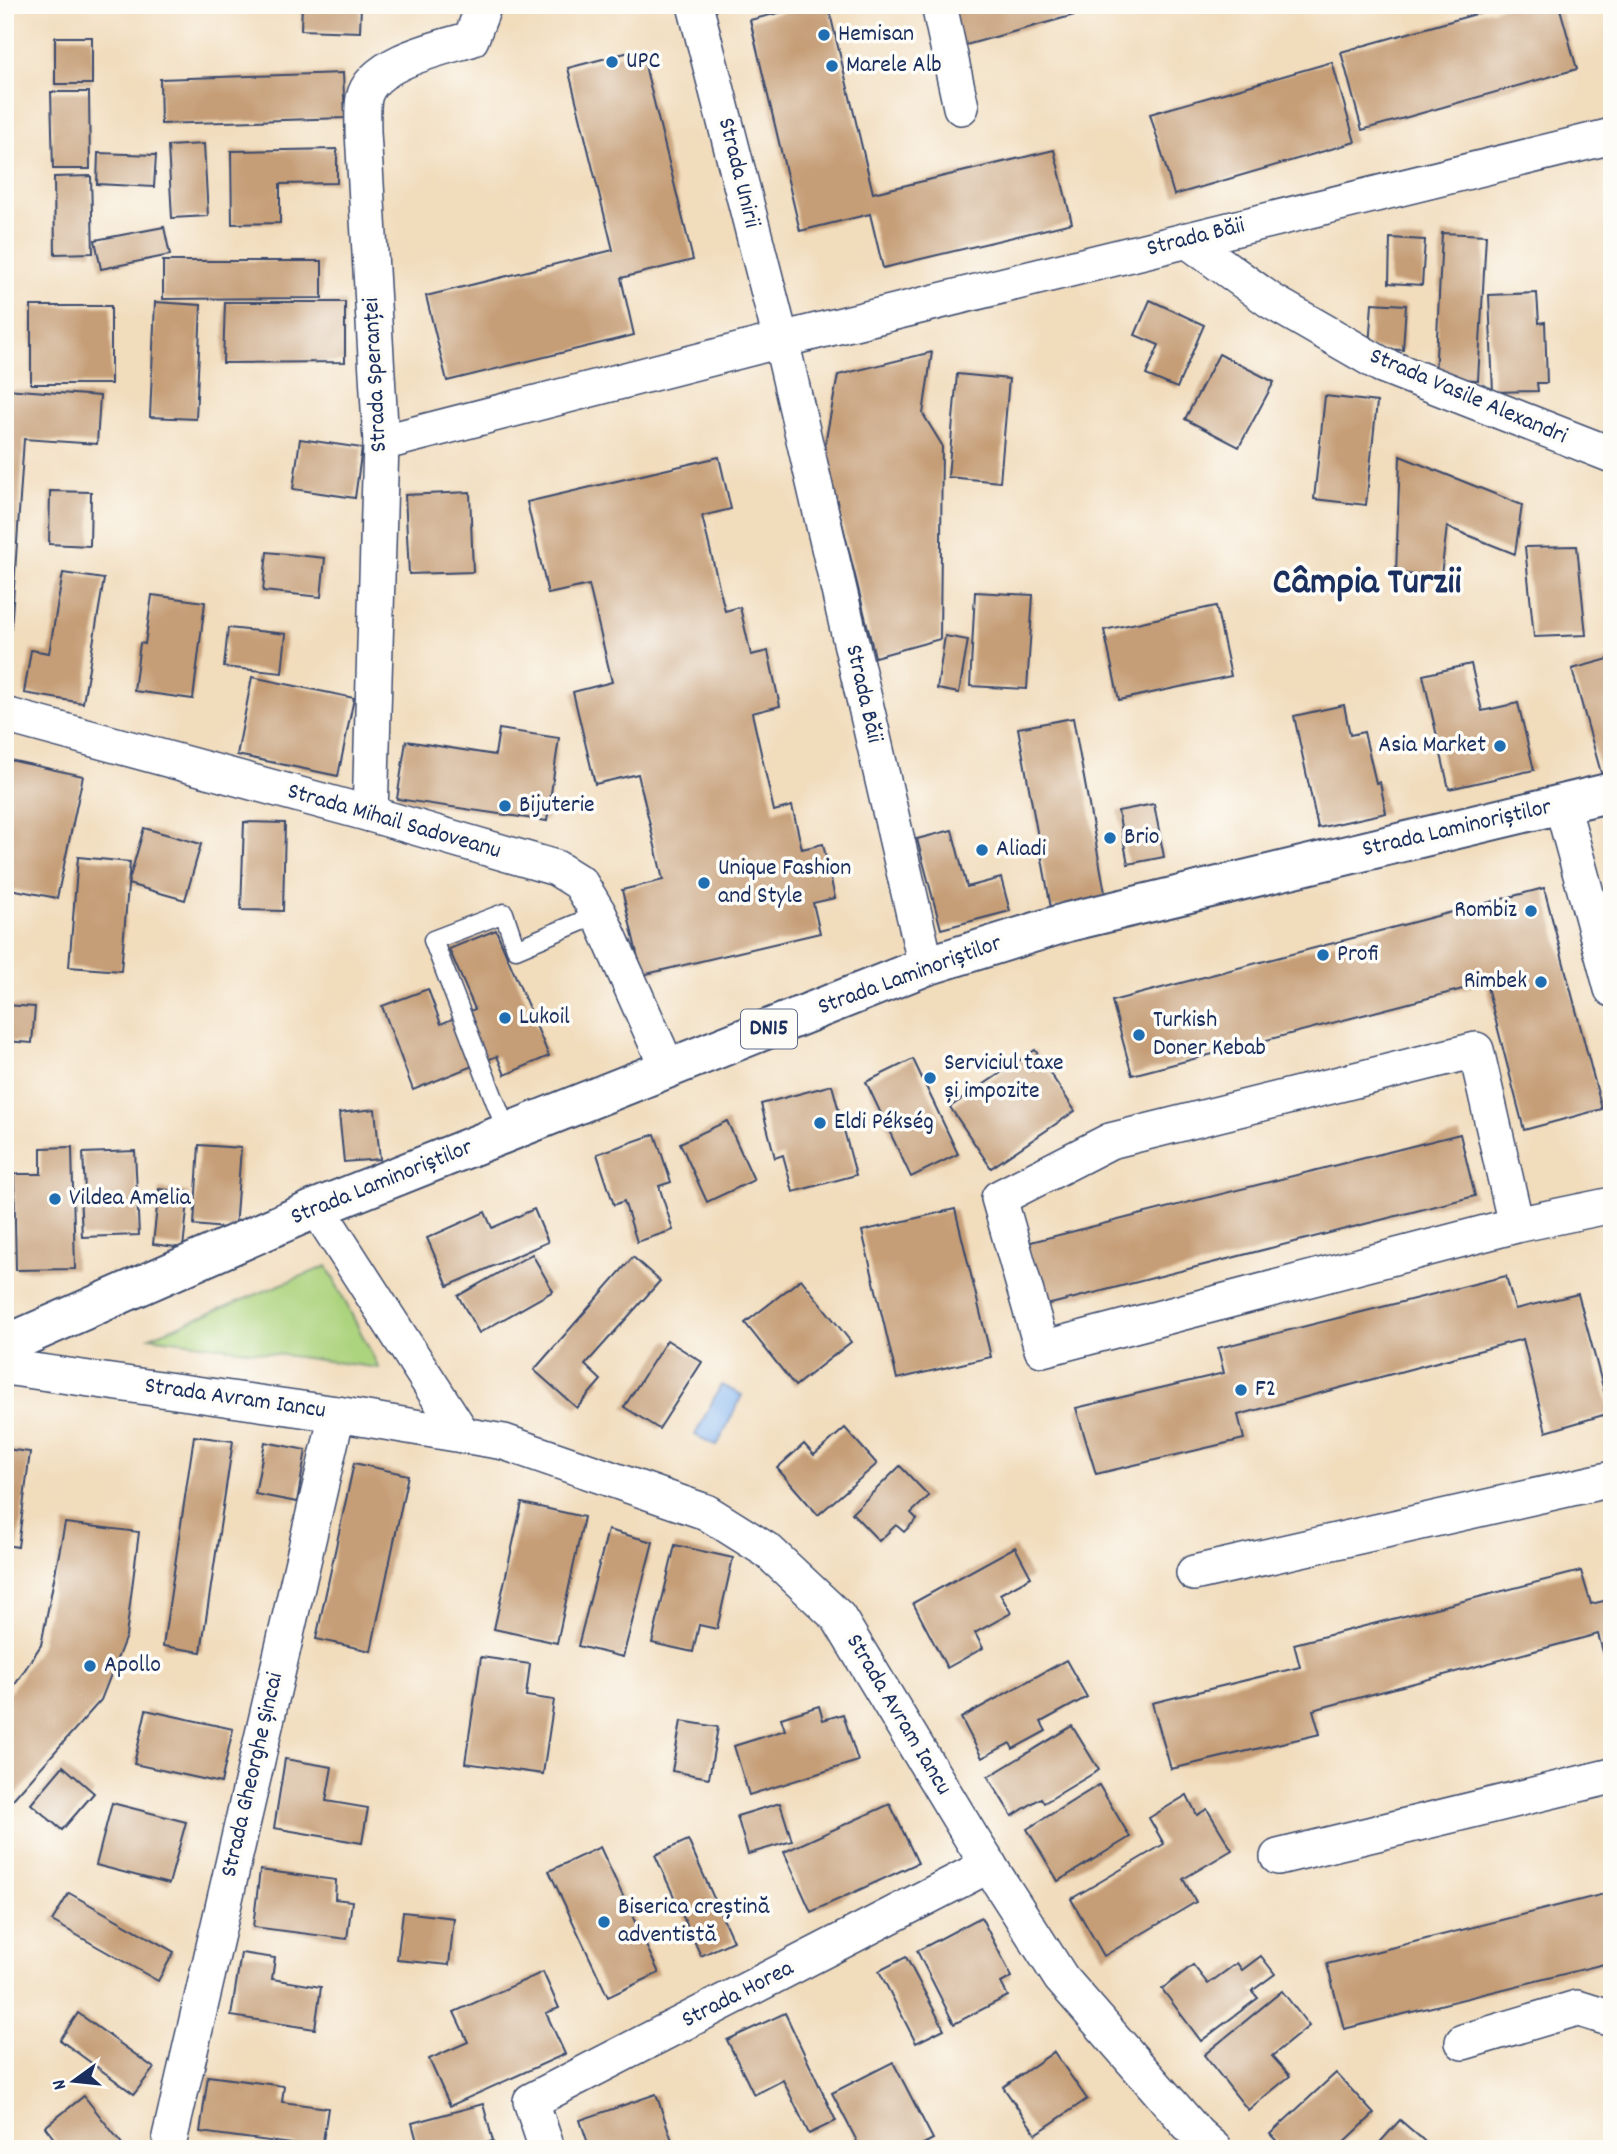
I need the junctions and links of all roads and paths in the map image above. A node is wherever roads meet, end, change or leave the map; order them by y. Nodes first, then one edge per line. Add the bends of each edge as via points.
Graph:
1 (484, 5) edge
2 (695, 5) edge
3 (939, 5) edge
4 (961, 107) dead end
5 (1612, 136) edge
6 (1187, 240) junction
7 (781, 340) junction
8 (381, 443) junction
9 (1612, 455) edge
10 (5, 715) edge
11 (1612, 792) edge
12 (1562, 805) junction
13 (370, 814) junction
14 (599, 914) junction
15 (926, 966) junction
16 (1612, 989) edge
17 (667, 1069) junction
18 (507, 1132) junction
19 (1612, 1205) edge
20 (317, 1208) junction
21 (1516, 1225) junction
22 (5, 1345) edge
23 (415, 1360) junction
24 (5, 1367) edge
25 (337, 1414) junction
26 (378, 1421) junction
27 (463, 1435) junction
28 (1612, 1479) edge
29 (1194, 1573) dead end
30 (1612, 1776) edge
31 (1278, 1857) dead end
32 (989, 1865) junction
33 (1612, 2019) edge
34 (1463, 2042) dead end
35 (170, 2137) dead end
36 (547, 2149) edge
37 (1214, 2149) edge

1 - 8 street, Strada Speranței via 471,38 407,58 378,76 364,96
2 - 7 street, Strada Unirii
3 - 4 street
5 - 6 street, Strada Băii
6 - 7 street, Strada Băii
6 - 9 street, Strada Vasile Alexandri via 1271,301 1382,365
7 - 8 street, Strada Băii
7 - 15 street, Strada Băii
8 - 13 street, Strada Speranței
10 - 13 street, Strada Mihail Sadoveanu
11 - 12 main road, Strada Laminoriștilor / DN15
12 - 15 main road, Strada Laminoriștilor / DN15 via 1068,922
12 - 16 street
13 - 14 street, Strada Mihail Sadoveanu via 556,868 580,883
14 - 17 street, Strada Mihail Sadoveanu
14 - 18 lane via 516,949 505,914 433,940
15 - 17 main road, Strada Laminoriștilor / DN15
17 - 18 main road, Strada Laminoriștilor / DN15
18 - 20 main road, Strada Laminoriștilor / DN15
19 - 21 street
20 - 22 main road, Strada Laminoriștilor / DN15
20 - 23 street
21 - 21 street via 1476,1050 1110,1141 999,1198 1042,1349
23 - 26 street via 409,1402 396,1415
23 - 27 street
24 - 25 street, Strada Avram Iancu
25 - 26 street, Strada Avram Iancu
25 - 35 street, Strada Gheorghe Șincai
26 - 27 street, Strada Avram Iancu
27 - 32 street, Strada Avram Iancu via 504,1442 706,1511 768,1551 838,1616
28 - 29 street
30 - 31 street
32 - 36 street, Strada Horea via 531,2101
32 - 37 street, Strada Avram Iancu via 1061,1978
33 - 34 street via 1577,2008

